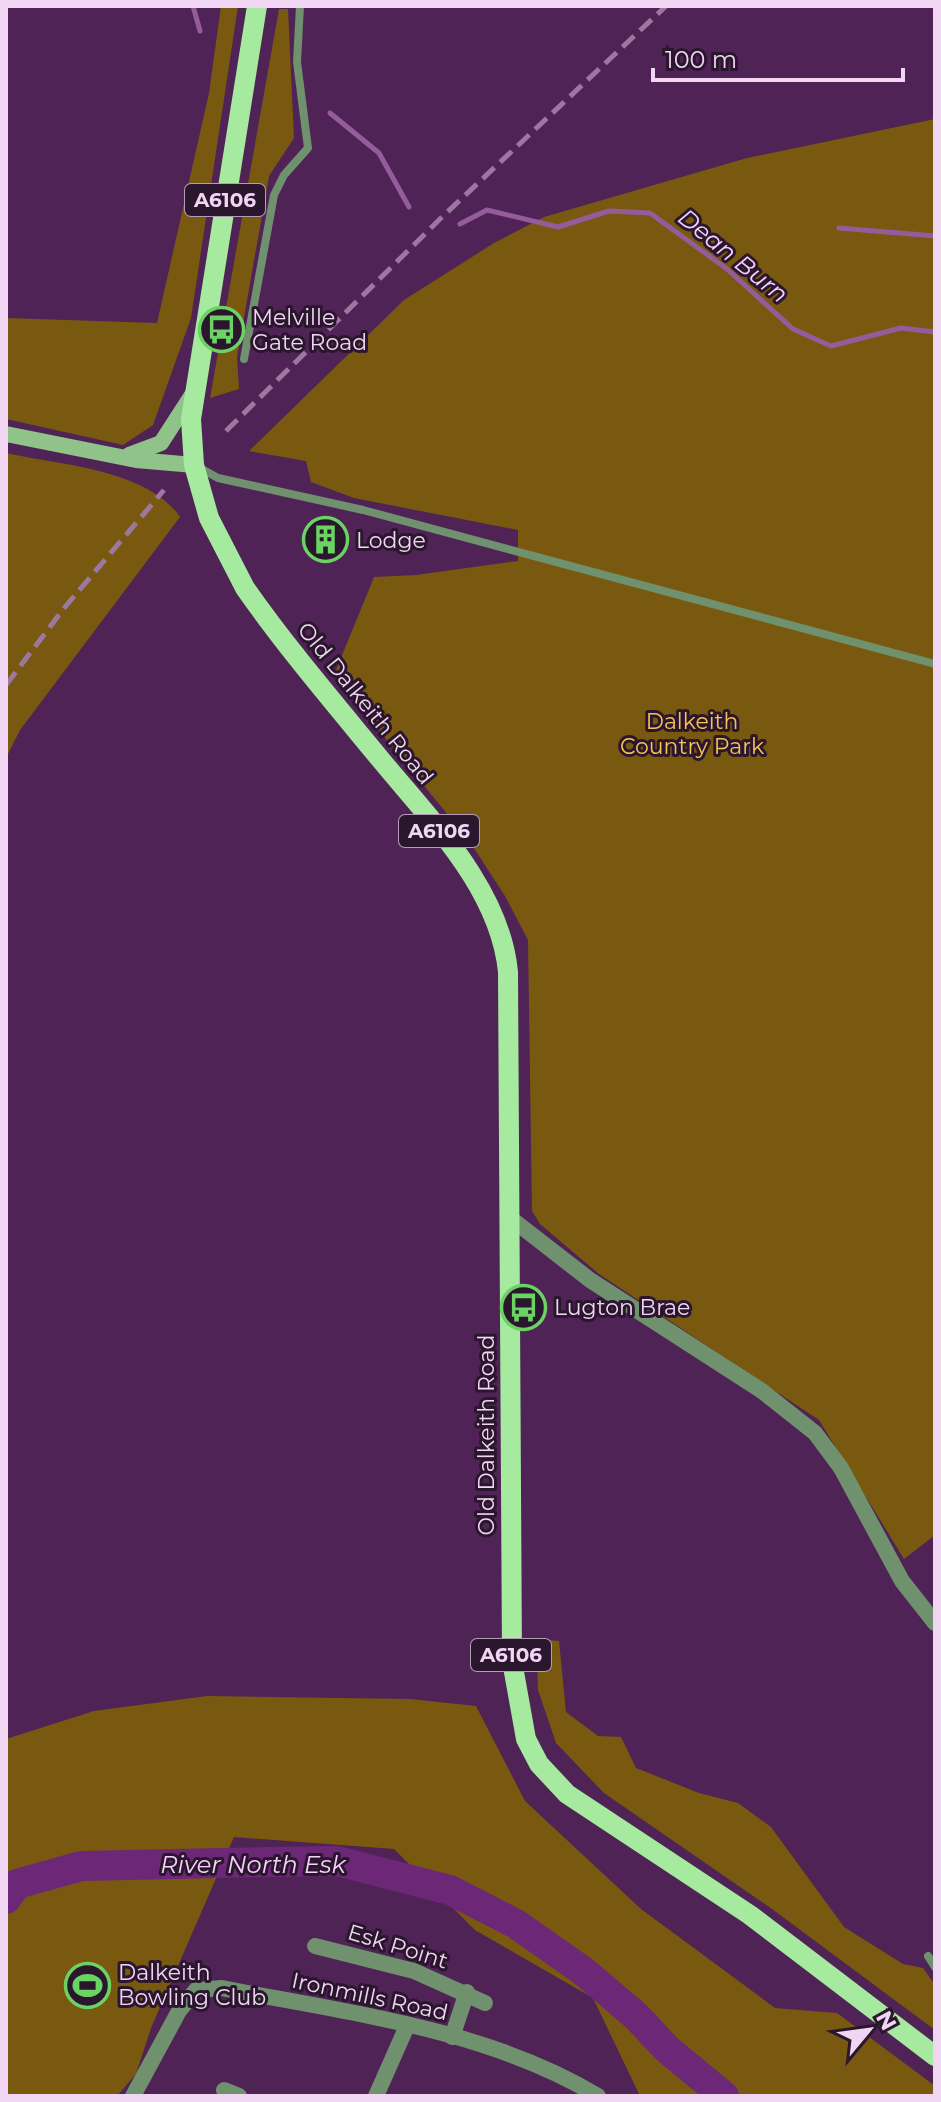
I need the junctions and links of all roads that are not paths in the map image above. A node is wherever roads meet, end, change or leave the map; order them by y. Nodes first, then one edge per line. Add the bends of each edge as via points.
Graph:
1 (257, 6) edge
2 (300, 6) edge
3 (244, 359) dead end
4 (193, 394) junction
5 (6, 434) edge
6 (115, 457) junction
7 (194, 465) junction
8 (935, 664) edge
9 (509, 1217) junction
10 (935, 1623) edge
11 (315, 1946) dead end
12 (928, 1956) dead end
13 (935, 1967) edge
14 (467, 1992) junction
15 (485, 2003) dead end
16 (407, 2026) junction
17 (452, 2037) junction
18 (935, 2056) edge
19 (133, 2096) edge
20 (376, 2096) edge
21 (598, 2096) edge

1 - 4 main road, A6106
2 - 3 lane via 297,62 308,148 274,195
4 - 6 street via 161,443 136,455
4 - 7 main road, A6106
5 - 6 street
6 - 7 street
7 - 8 lane via 218,478 363,510
7 - 9 main road, Old Dalkeith Road / A6106 via 218,540 245,588 454,851 498,926 508,972
9 - 10 street via 590,1280 762,1391 815,1433 841,1468 902,1581
9 - 18 main road, Old Dalkeith Road / A6106 via 512,1661 521,1721 533,1753 549,1777 589,1811 750,1915
11 - 14 street, Esk Point via 414,1971
12 - 13 lane
14 - 15 street, Esk Point
14 - 17 street, Esk Point
16 - 17 street, Ironmills Road
16 - 19 street, Ironmills Road via 222,1988 196,1990
16 - 20 street
17 - 21 street, Ironmills Road via 556,2071

